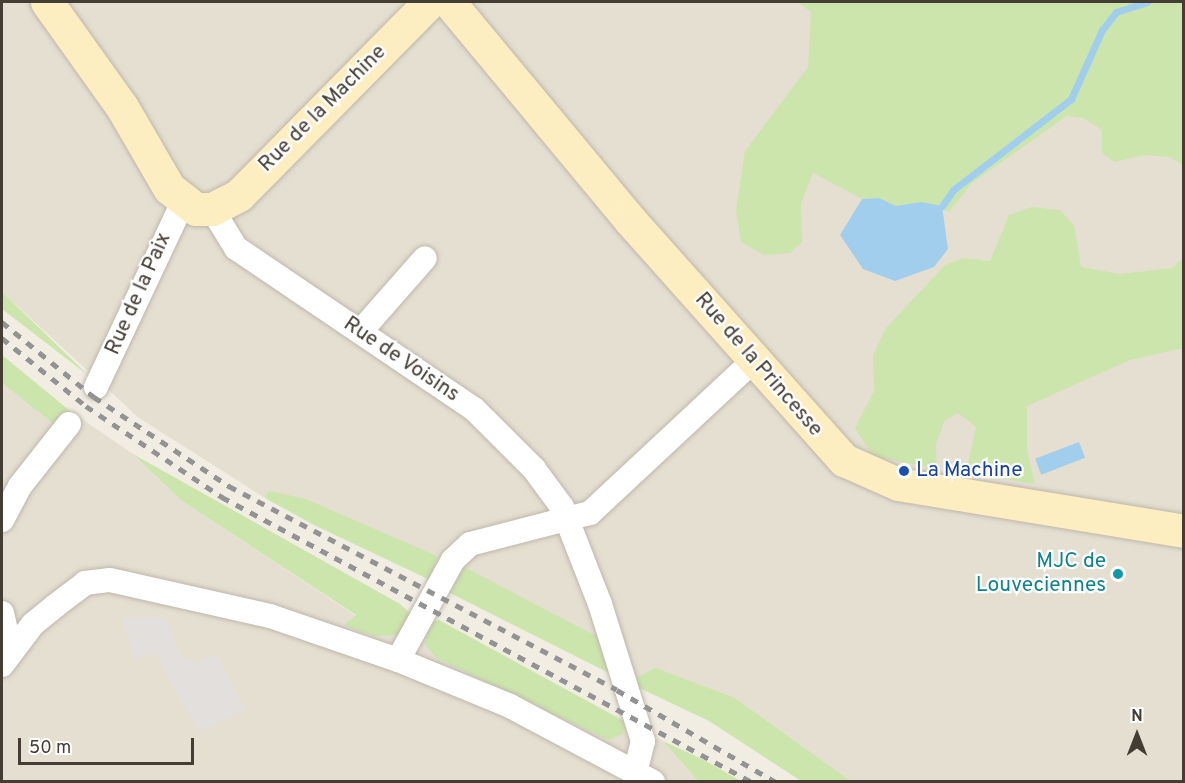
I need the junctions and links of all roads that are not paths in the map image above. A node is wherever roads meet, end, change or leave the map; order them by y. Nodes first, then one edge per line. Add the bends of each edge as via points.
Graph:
1 (47, 2) edge
2 (429, 2) edge
3 (449, 2) edge
4 (198, 206) junction
5 (424, 258) dead end
6 (360, 332) junction
7 (753, 361) junction
8 (96, 387) dead end
9 (69, 424) dead end
10 (2, 520) edge
11 (568, 521) junction
12 (1184, 531) edge
13 (2, 613) edge
14 (6, 658) edge
15 (398, 660) junction
16 (644, 776) edge

1 - 4 street, Rue de Voisins
2 - 4 street, Rue de la Machine via 239,195
3 - 7 street, Rue de la Princesse
4 - 6 street, Rue de Voisins via 236,248
4 - 8 street, Rue de la Paix
5 - 6 street
6 - 11 street, Rue de Voisins via 474,409 534,469
7 - 11 street via 590,513
7 - 12 street, Rue de la Princesse via 824,441 877,479
9 - 10 street via 20,486
11 - 15 street via 470,544 453,560
11 - 16 street, Rue de Voisins via 643,741
13 - 14 street
14 - 15 street via 33,624 85,583 110,580 270,616
15 - 16 street via 510,706

